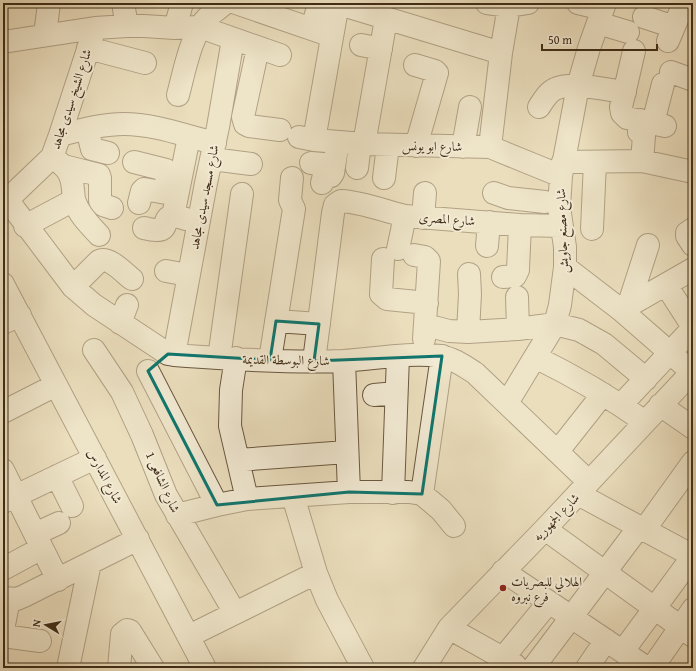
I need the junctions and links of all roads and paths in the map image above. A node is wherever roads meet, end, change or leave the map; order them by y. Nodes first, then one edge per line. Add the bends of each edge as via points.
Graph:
1 (49, 3) edge
2 (124, 3) edge
3 (182, 3) edge
4 (225, 3) edge
5 (319, 3) edge
6 (487, 3) edge
7 (578, 3) edge
8 (244, 4) edge
9 (346, 4) edge
10 (516, 5) edge
11 (693, 5) edge
12 (284, 11) edge
13 (602, 12) edge
14 (644, 17) dead end
15 (386, 19) junction
16 (680, 20) edge
17 (127, 26) junction
18 (200, 27) junction
19 (175, 28) junction
20 (322, 33) junction
21 (45, 35) junction
22 (91, 38) junction
23 (233, 39) junction
24 (3, 42) edge
25 (258, 48) junction
26 (501, 53) junction
27 (280, 56) dead end
28 (145, 63) dead end
29 (415, 65) dead end
30 (693, 80) edge
31 (578, 86) junction
32 (625, 92) junction
33 (178, 95) dead end
34 (470, 107) dead end
35 (539, 108) dead end
36 (653, 123) junction
37 (87, 129) junction
38 (60, 135) junction
39 (298, 136) junction
40 (189, 137) junction
41 (338, 142) junction
42 (362, 144) junction
43 (388, 145) junction
44 (416, 146) junction
45 (463, 147) junction
46 (490, 147) junction
47 (213, 151) junction
48 (108, 153) dead end
49 (58, 161) junction
50 (642, 161) junction
51 (134, 162) dead end
52 (595, 162) junction
53 (311, 163) dead end
54 (251, 164) dead end
55 (334, 165) junction
56 (357, 168) dead end
57 (558, 170) junction
58 (693, 172) edge
59 (292, 178) dead end
60 (384, 178) dead end
61 (322, 183) dead end
62 (425, 193) dead end
63 (494, 193) dead end
64 (171, 194) junction
65 (242, 194) dead end
66 (5, 197) edge
67 (74, 200) junction
68 (545, 202) junction
69 (140, 203) dead end
70 (112, 208) dead end
71 (173, 216) junction
72 (414, 217) junction
73 (199, 221) junction
74 (489, 222) junction
75 (520, 225) junction
76 (26, 226) junction
77 (551, 226) junction
78 (144, 228) dead end
79 (592, 229) dead end
80 (693, 229) edge
81 (99, 235) dead end
82 (648, 245) dead end
83 (693, 245) edge
84 (487, 246) dead end
85 (398, 255) junction
86 (565, 267) junction
87 (166, 272) dead end
88 (469, 274) dead end
89 (188, 275) junction
90 (691, 275) edge
91 (503, 277) dead end
92 (132, 279) dead end
93 (3, 284) edge
94 (666, 285) junction
95 (73, 287) junction
96 (517, 297) dead end
97 (427, 303) junction
98 (624, 309) junction
99 (11, 319) edge
100 (276, 321) junction
101 (319, 324) junction
102 (555, 324) junction
103 (426, 325) junction
104 (693, 328) edge
105 (518, 329) junction
106 (468, 332) junction
107 (94, 350) dead end
108 (670, 353) junction
109 (171, 354) junction
110 (432, 355) junction
111 (398, 356) junction
112 (535, 357) junction
113 (227, 358) junction
114 (270, 360) junction
115 (314, 361) junction
116 (344, 361) junction
117 (148, 371) junction
118 (692, 372) edge
119 (646, 379) junction
120 (56, 385) junction
121 (122, 392) junction
122 (396, 393) junction
123 (603, 394) junction
124 (374, 395) dead end
125 (507, 403) junction
126 (621, 406) junction
127 (660, 406) junction
128 (3, 412) edge
129 (645, 422) junction
130 (693, 428) edge
131 (558, 451) junction
132 (347, 452) junction
133 (95, 458) junction
134 (238, 460) junction
135 (693, 462) edge
136 (3, 470) edge
137 (58, 476) junction
138 (583, 488) junction
139 (349, 492) junction
140 (393, 493) junction
141 (422, 494) junction
142 (293, 496) junction
143 (9, 498) edge
144 (247, 499) junction
145 (217, 505) junction
146 (72, 506) dead end
147 (177, 515) junction
148 (59, 523) dead end
149 (454, 526) dead end
150 (641, 528) junction
151 (545, 529) junction
152 (138, 539) junction
153 (39, 541) junction
154 (693, 556) edge
155 (6, 561) edge
156 (90, 563) junction
157 (503, 571) junction
158 (605, 572) junction
159 (316, 573) junction
160 (58, 580) junction
161 (6, 599) edge
162 (549, 602) junction
163 (655, 608) junction
164 (693, 609) edge
165 (235, 613) junction
166 (571, 617) junction
167 (449, 628) junction
168 (3, 630) edge
169 (687, 632) edge
170 (3, 636) edge
171 (189, 636) junction
172 (40, 641) dead end
173 (614, 646) junction
174 (500, 663) edge
175 (68, 668) edge
176 (119, 668) edge
177 (153, 668) edge
178 (205, 668) edge
179 (363, 668) edge
180 (424, 668) edge
181 (522, 668) edge
182 (533, 668) edge
183 (587, 668) edge
184 (647, 668) edge
185 (652, 668) edge

1 - 21 street
2 - 17 street
3 - 19 street
4 - 18 street via 207,17
5 - 20 street
6 - 10 street
7 - 13 street
8 - 12 street
9 - 15 street
9 - 20 street
10 - 26 street
11 - 16 street
12 - 20 street
13 - 31 street, شارع مصنع جاويش
13 - 32 street via 631,41
14 - 16 street
15 - 26 street
15 - 42 street via 371,47
17 - 19 street
17 - 22 street
18 - 19 street
18 - 23 street
18 - 33 street via 186,61
20 - 39 street via 334,63
21 - 22 street
21 - 24 street
22 - 28 street
22 - 38 street, شارع الشيخ سيدى مجاهد
23 - 25 street
23 - 47 street, شارع مسجد سيدى مجاهد
25 - 27 street
25 - 39 street, شارع ابو يونس via 243,117 245,124
26 - 46 street
29 - 44 street via 437,73
30 - 36 street via 667,78
31 - 32 street
31 - 35 street via 555,89
31 - 57 street, شارع مصنع جاويش
32 - 36 street via 622,113 628,118
34 - 45 street
36 - 50 street via 638,130 644,136
37 - 38 street
37 - 40 street via 124,124 146,126
37 - 48 street via 92,149
38 - 49 street, شارع الشيخ سيدى مجاهد
39 - 41 street, شارع ابو يونس
40 - 47 street
40 - 64 street
41 - 42 street, شارع ابو يونس
41 - 55 street
42 - 43 street, شارع ابو يونس
42 - 56 street
43 - 44 street, شارع ابو يونس
43 - 60 street
44 - 45 street, شارع ابو يونس
45 - 46 street, شارع ابو يونس
46 - 57 street, شارع ابو يونس
47 - 54 street
47 - 73 street, شارع مسجد سيدى مجاهد
49 - 66 street, شارع الشيخ سيدى مجاهد
49 - 67 street via 71,178
49 - 70 street via 99,175 100,202
50 - 52 street
50 - 58 street
51 - 64 street via 166,170
52 - 57 street
52 - 79 street
53 - 55 street
55 - 61 street via 332,175 324,175
57 - 68 street
57 - 77 street, شارع مصنع جاويش via 559,207
59 - 100 street via 290,200 294,209
62 - 72 street
63 - 68 street via 508,198
64 - 69 street via 144,189
64 - 71 street
65 - 113 street
66 - 76 street, شارع البوسطة القديمة
67 - 76 street
67 - 81 street via 83,217
68 - 77 street
71 - 73 street
71 - 78 street via 160,231
72 - 74 street, شارع المصرى
72 - 85 street
72 - 101 street, شارع المصرى via 347,201 335,204
73 - 89 street, شارع مسجد سيدى مجاهد
74 - 75 street, شارع المصرى
74 - 84 street
75 - 77 street, شارع المصرى
75 - 91 street via 518,270 515,276
76 - 95 street, شارع البوسطة القديمة
77 - 86 street, شارع مصنع جاويش via 565,247
80 - 83 street via 687,236
82 - 98 street
85 - 97 street via 425,257 429,261
85 - 97 street via 381,294 387,299
86 - 98 street
86 - 102 street, شارع مصنع جاويش
87 - 89 street
88 - 106 street
89 - 109 street, شارع مسجد سيدى مجاهد
90 - 94 street
92 - 95 street via 109,261 102,260
93 - 99 street, شارع المدارس
94 - 98 street
94 - 104 street
95 - 109 street, شارع البوسطة القديمة via 94,305 123,314
96 - 105 street
97 - 103 street
98 - 108 street
99 - 120 street, شارع المدارس
100 - 101 street
100 - 114 street
101 - 115 street
102 - 105 street
102 - 112 street, شارع مصنع جاويش
102 - 119 street via 579,330 604,344
103 - 106 street via 449,331
103 - 110 street
104 - 108 street
105 - 106 street
107 - 121 street, شارع الشافعى 1
108 - 118 street
108 - 119 street
109 - 113 street, شارع البوسطة القديمة
109 - 117 street
110 - 111 street, شارع البوسطة القديمة
110 - 125 street, شارع البوسطة القديمة via 460,363 475,373
110 - 141 street
111 - 116 street, شارع البوسطة القديمة
111 - 122 street
112 - 123 street
112 - 125 street, شارع مصنع جاويش
113 - 114 street, شارع البوسطة القديمة
113 - 134 street via 231,390 230,426
114 - 115 street, شارع البوسطة القديمة
115 - 116 street, شارع البوسطة القديمة
116 - 132 street
117 - 121 street
117 - 145 street
118 - 127 street, شارع الجمهوريه
119 - 126 street
120 - 128 street
120 - 133 street, شارع المدارس
121 - 147 street, شارع الشافعى 1
122 - 124 street
122 - 140 street
123 - 126 street
123 - 131 street
125 - 131 street, شارع البوسطة القديمة
126 - 129 street
127 - 129 street, شارع الجمهوريه
127 - 130 street
129 - 138 street, شارع الجمهوريه
131 - 138 street, شارع البوسطة القديمة
132 - 134 street
132 - 139 street
133 - 137 street
133 - 152 street, شارع المدارس
134 - 144 street
135 - 150 street
136 - 143 street
137 - 143 street
137 - 146 street
138 - 150 street, شارع البوسطة القديمة
138 - 151 street, شارع الجمهوريه
139 - 140 street
139 - 142 street
140 - 141 street
141 - 149 street via 441,510
142 - 144 street
142 - 159 street
143 - 153 street
144 - 145 street
145 - 147 street
147 - 165 street, شارع الشافعى 1
148 - 153 street
150 - 154 street, شارع البوسطة القديمة
150 - 158 street
151 - 157 street, شارع الجمهوريه
151 - 158 street
152 - 156 street
152 - 171 street, شارع المدارس
153 - 155 street
153 - 160 street
154 - 163 street
156 - 160 street
156 - 175 street
157 - 162 street
157 - 167 street, شارع الجمهوريه
158 - 163 street
158 - 166 street
159 - 165 street
159 - 179 street via 327,600
160 - 161 street via 17,599
161 - 168 street
162 - 166 street
162 - 174 street
163 - 169 street
163 - 173 street
164 - 169 street
165 - 171 street
166 - 173 street
166 - 182 street
167 - 174 street
167 - 180 street, شارع الجمهوريه
169 - 185 street
170 - 172 street
171 - 178 street, شارع المدارس
173 - 183 street
173 - 184 street
174 - 181 street
176 - 177 street via 122,634 126,630 130,632

